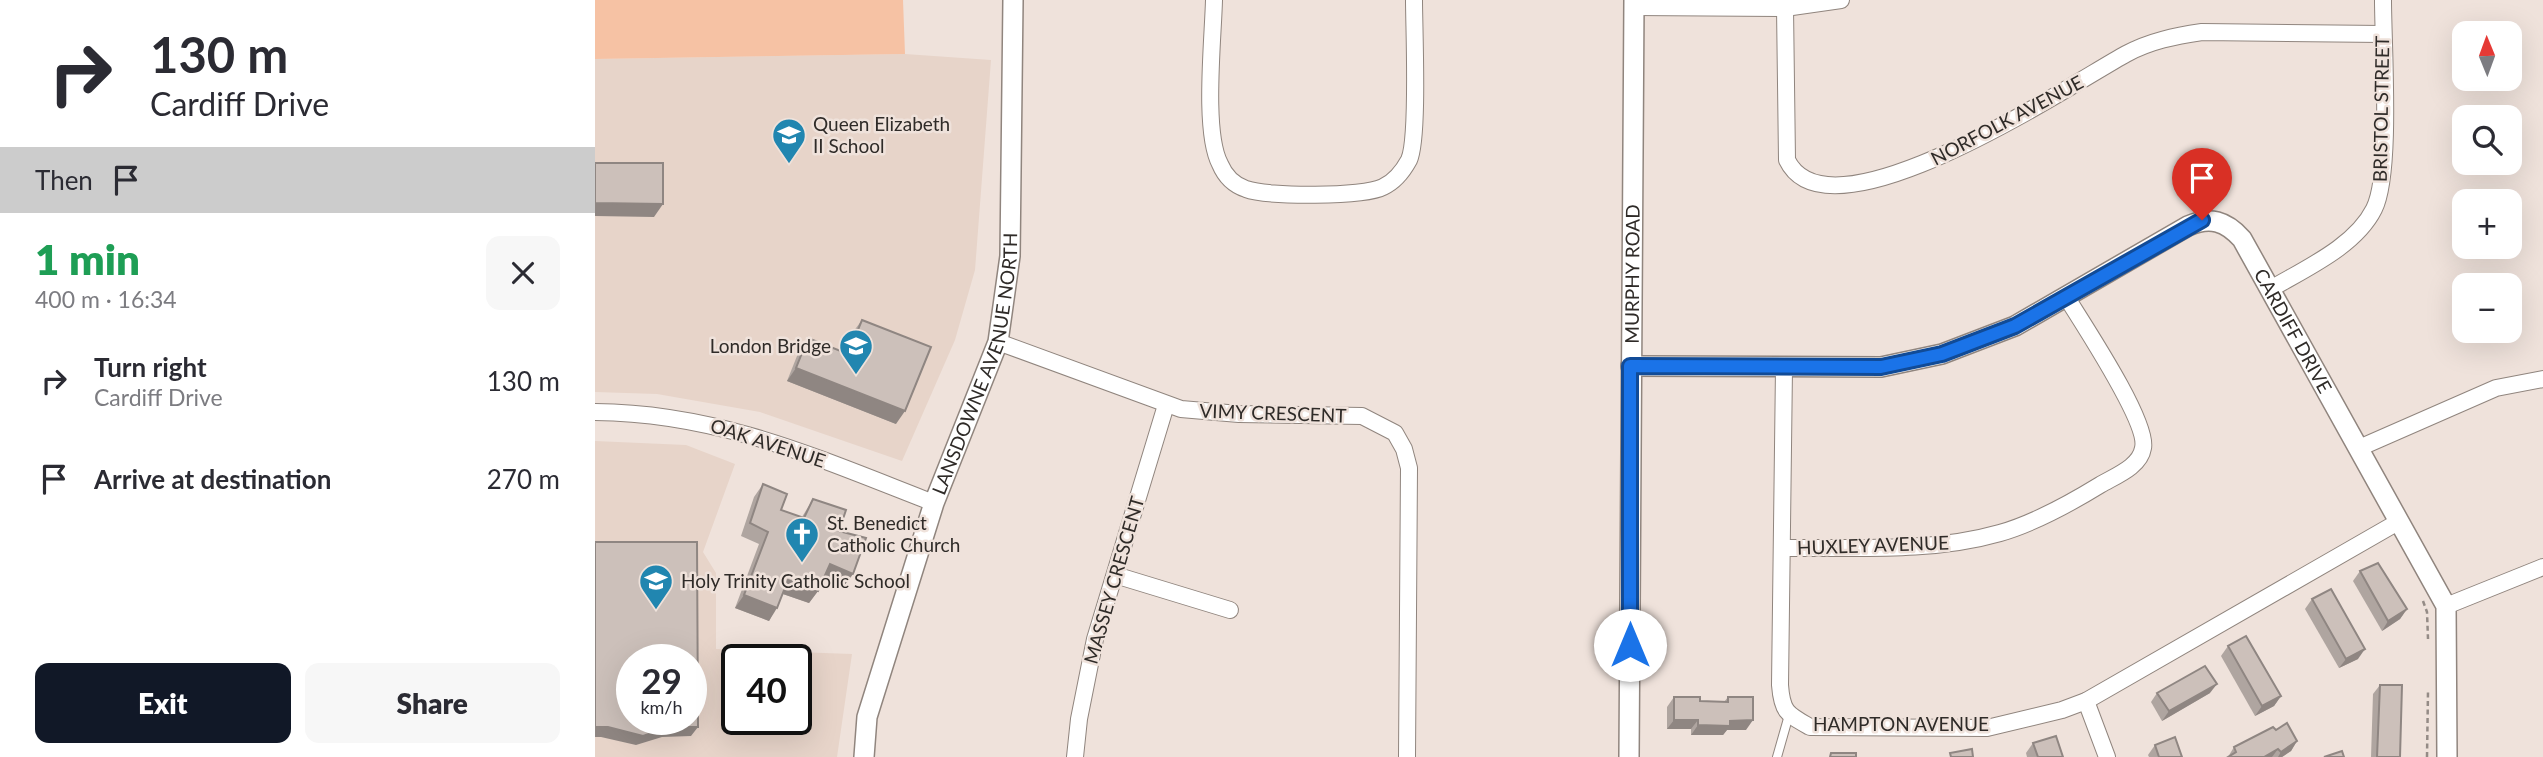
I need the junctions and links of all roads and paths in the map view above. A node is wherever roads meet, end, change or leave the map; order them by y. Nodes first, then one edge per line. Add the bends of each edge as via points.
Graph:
1 (1013, 0) edge
2 (1214, 0) edge
3 (1414, 0) edge
4 (1841, 0) edge
5 (2383, 0) edge
6 (1634, 3) edge
7 (1785, 8) junction
8 (2383, 34) junction
9 (2269, 290) junction
10 (2067, 298) junction
11 (998, 342) junction
12 (1630, 366) junction
13 (1784, 368) junction
14 (2543, 379) edge
15 (1166, 405) junction
16 (595, 412) edge
17 (2359, 448) junction
18 (934, 503) junction
19 (2398, 522) junction
20 (1783, 548) junction
21 (2543, 567) edge
22 (1115, 575) junction
23 (2422, 600) dead end
24 (2446, 606) junction
25 (1230, 610) dead end
26 (2428, 649) dead end
27 (2428, 688) dead end
28 (2087, 701) junction
29 (1789, 715) junction
30 (864, 757) edge
31 (1075, 757) edge
32 (1406, 757) edge
33 (1629, 757) edge
34 (1777, 757) edge
35 (2107, 757) edge
36 (2427, 757) edge
37 (2447, 757) edge

1 - 11 street, LANSDOWNE AVENUE NORTH via 1010,256
2 - 3 street via 1212,145 1229,180 1262,194 1340,194 1384,187 1410,158
4 - 7 street
5 - 8 street, BRISTOL STREET
6 - 7 street
6 - 12 street, MURPHY ROAD
7 - 8 street, NORFOLK AVENUE via 1787,160 1793,173 1822,186 1869,180 1954,152 2125,55 2176,36 2202,32
8 - 9 street, BRISTOL STREET via 2383,173 2375,208 2340,247
9 - 10 street, CARDIFF DRIVE via 2232,228 2202,220
9 - 17 street, CARDIFF DRIVE
10 - 13 street, CARDIFF DRIVE via 2015,326 1942,354 1881,367
10 - 20 street, HUXLEY AVENUE via 2138,420 2144,447 2139,459 2038,519 1976,539 1921,546
11 - 15 street, VIMY CRESCENT
11 - 18 street, LANSDOWNE AVENUE NORTH
12 - 13 street, CARDIFF DRIVE
12 - 33 street, MURPHY ROAD
13 - 20 street, HAMPTON AVENUE
14 - 17 street via 2496,388
15 - 22 street, MASSEY CRESCENT
15 - 32 street, VIMY CRESCENT via 1218,413 1362,416 1395,433 1409,468
16 - 18 street, OAK AVENUE via 703,422 770,440
17 - 19 street, CARDIFF DRIVE
18 - 30 street, LANSDOWNE AVENUE NORTH via 867,717
19 - 24 street, CARDIFF DRIVE
19 - 28 street, HAMPTON AVENUE
20 - 29 street, HAMPTON AVENUE via 1780,685 1782,704
21 - 24 street
22 - 25 street
22 - 31 street, MASSEY CRESCENT via 1087,671
23 - 26 path via 2427,612
24 - 37 street, CARDIFF DRIVE
27 - 36 path
28 - 29 street, HAMPTON AVENUE via 1987,728 1810,727
28 - 35 street
29 - 34 lane

